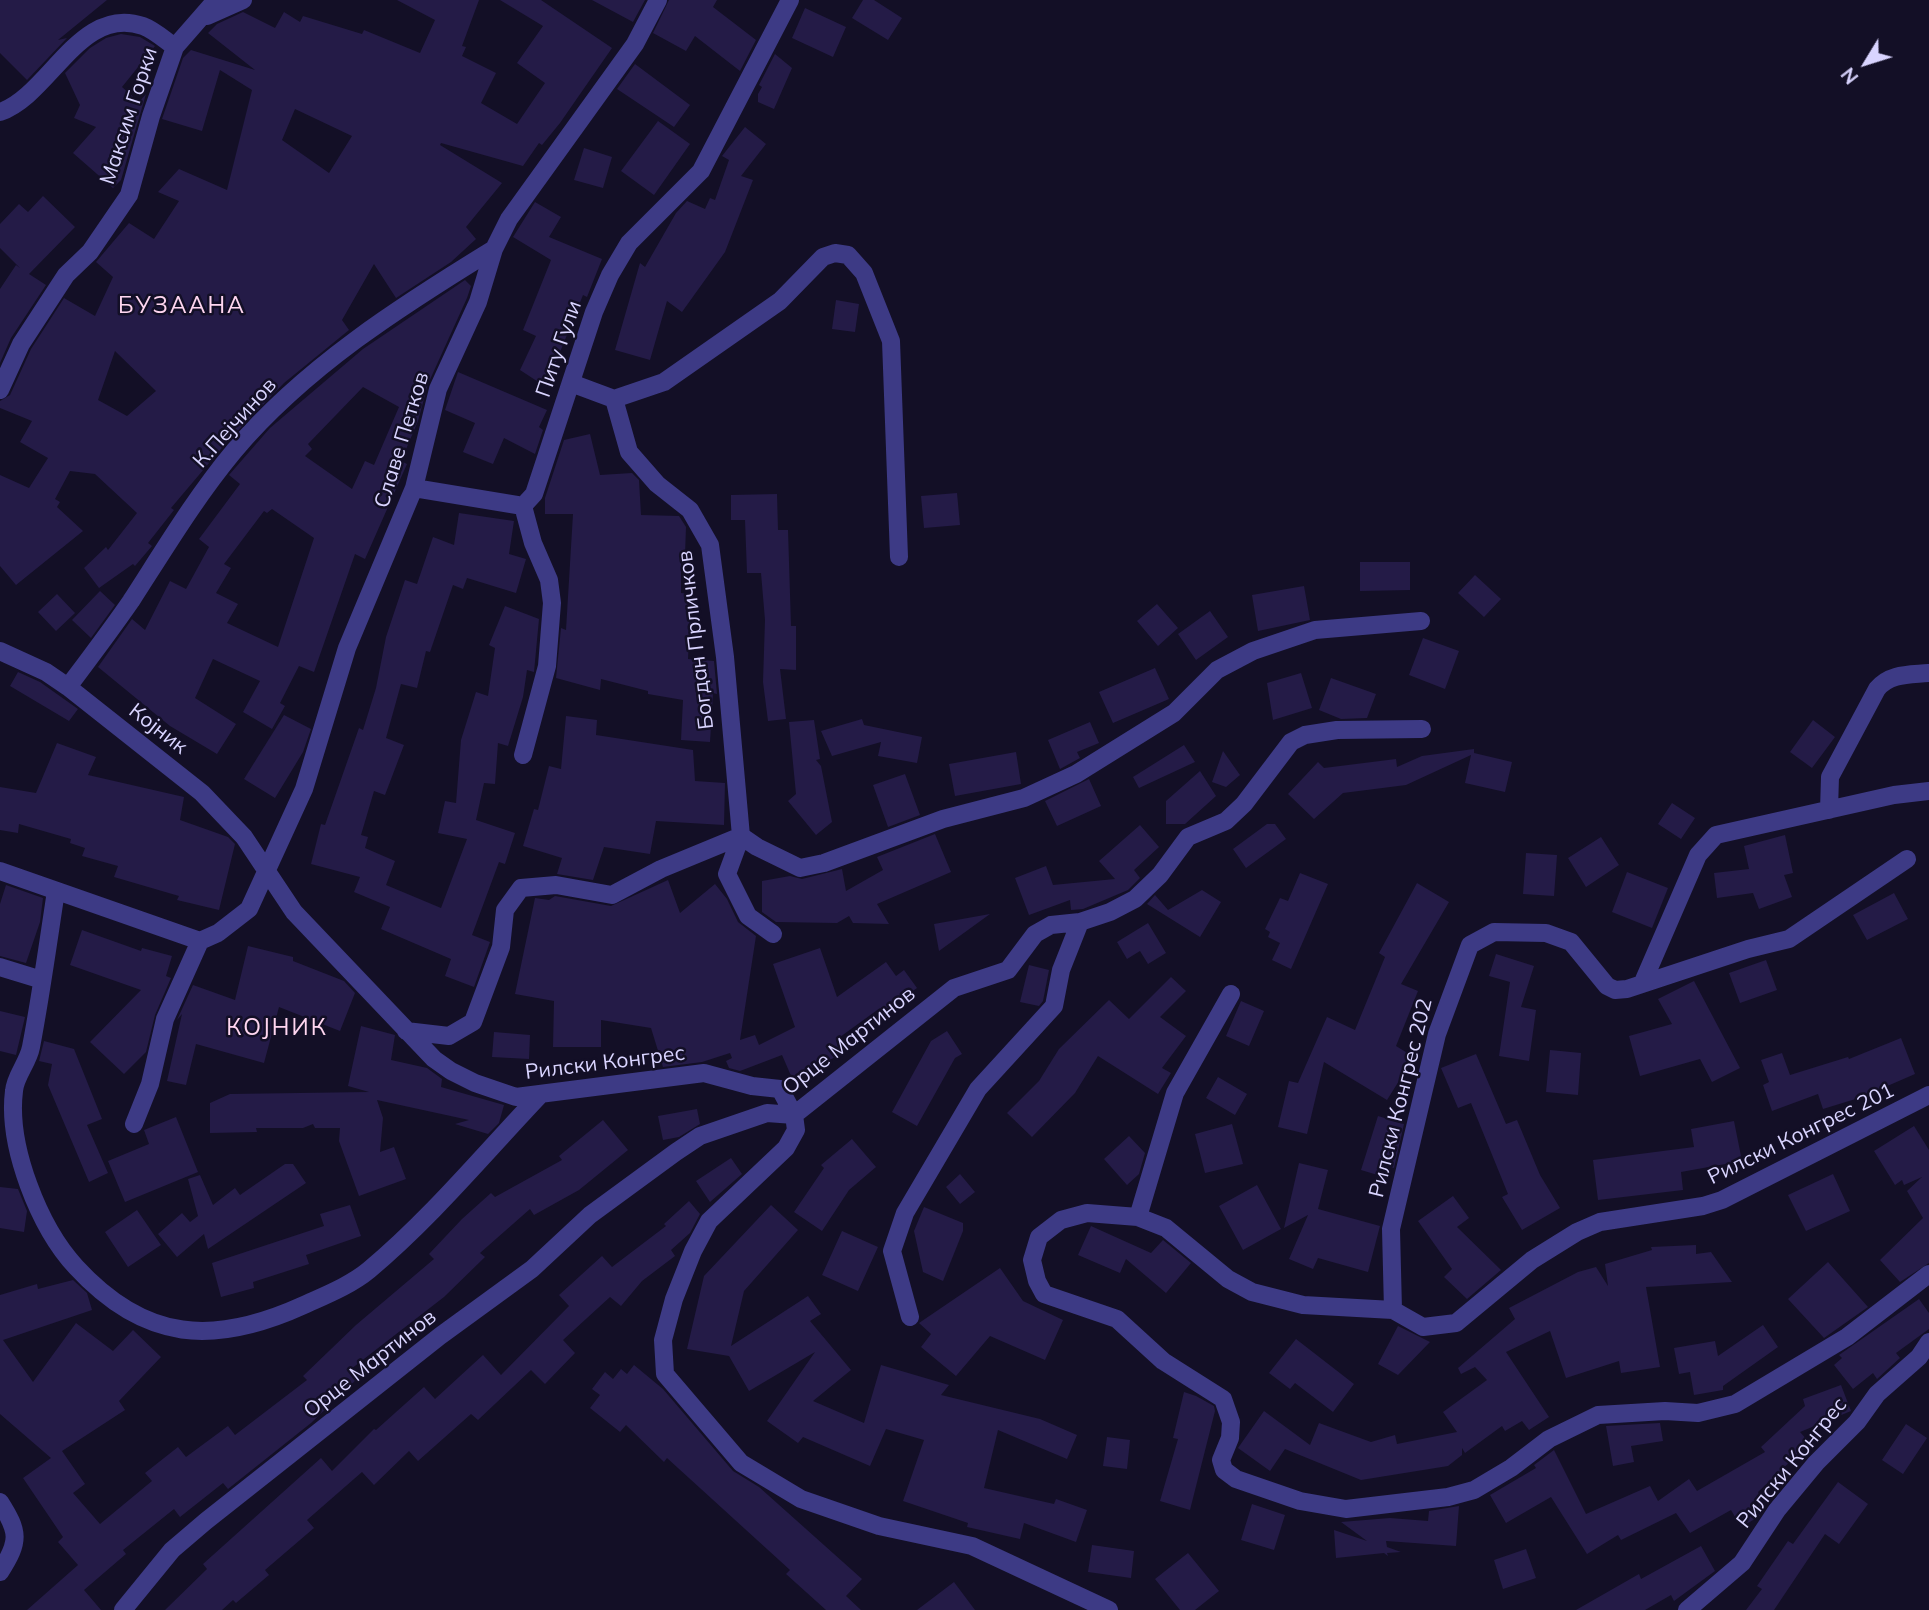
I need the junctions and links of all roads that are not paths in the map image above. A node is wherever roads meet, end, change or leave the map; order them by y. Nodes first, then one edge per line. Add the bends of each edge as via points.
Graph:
1 (216, 0) edge
2 (243, 0) edge
3 (657, 0) edge
4 (790, 0) edge
5 (201, 20) junction
6 (175, 47) junction
7 (0, 112) edge
8 (494, 249) junction
9 (571, 383) junction
10 (0, 390) edge
11 (614, 399) junction
12 (414, 488) junction
13 (523, 506) junction
14 (899, 557) dead end
15 (1421, 621) dead end
16 (0, 651) edge
17 (1929, 673) edge
18 (68, 687) junction
19 (1422, 729) dead end
20 (523, 755) dead end
21 (1929, 791) edge
22 (1829, 810) junction
23 (741, 835) junction
24 (1907, 859) dead end
25 (266, 869) junction
26 (0, 872) edge
27 (56, 891) junction
28 (1080, 922) junction
29 (773, 934) dead end
30 (200, 941) junction
31 (0, 967) edge
32 (41, 980) junction
33 (1643, 982) junction
34 (1231, 995) dead end
35 (406, 1031) junction
36 (7, 1090) edge
37 (1929, 1095) edge
38 (539, 1096) junction
39 (794, 1115) junction
40 (134, 1124) dead end
41 (1138, 1217) junction
42 (1929, 1274) edge
43 (1394, 1310) junction
44 (910, 1317) dead end
45 (1929, 1342) edge
46 (0, 1502) edge
47 (0, 1572) edge
48 (1106, 1607) edge
49 (123, 1610) edge
50 (1080, 1610) edge
51 (1687, 1610) edge

1 - 5 street, Максим Горки
2 - 5 street
3 - 8 street, Славе Петков via 635,44 509,219
4 - 9 street, Питу Гули via 701,171 629,243 594,312
5 - 6 street, Максим Горки
6 - 7 street via 144,26 123,22 99,29 15,107
6 - 10 street, Максим Горки via 129,195 90,253 66,275 21,344
8 - 12 street, Славе Петков via 478,302 438,389
8 - 18 street, К.Пејчинов via 340,351 234,450
9 - 11 street
9 - 13 street, Питу Гули via 534,494
11 - 14 street via 664,382 780,301 823,257 848,255 864,273 891,341
11 - 23 street, Богдан Прличков via 629,452 656,484 690,510 710,545
12 - 13 street
12 - 25 street, Славе Петков via 347,648 304,789
13 - 20 street via 549,580 552,603 547,666
15 - 23 street via 1315,630 1253,652 1217,670 1174,713 1076,774 1024,798 943,819 824,863 800,868
16 - 18 street, Којник
17 - 22 street via 1898,676 1883,681 1877,689 1830,777
18 - 25 street, Којник via 202,793 244,836
19 - 28 street, Орце Мартинов via 1337,730 1291,742 1264,781 1226,821 1188,837 1147,889 1122,907
21 - 22 street
22 - 33 street via 1731,830 1708,842 1698,855
23 - 29 street, Богдан Прличков via 727,874 748,916
23 - 35 street via 612,895 556,885 521,888 505,910 500,947 473,1021 449,1036
24 - 33 street, Рилски Конгрес 202 via 1789,939
25 - 30 street, Славе Петков via 240,919
25 - 35 street, Рилски Конгрес via 294,912
26 - 27 street
27 - 30 street
27 - 32 street
28 - 39 street, Орце Мартинов via 1051,925 1035,934 1008,970 954,988
28 - 44 street via 1061,970 1054,1006 978,1089 905,1213 892,1251
30 - 40 street via 165,1019 150,1084
31 - 32 street
32 - 36 street via 30,1051
33 - 43 street, Рилски Конгрес 202 via 1627,989 1607,986 1572,942 1546,933 1494,932 1470,945 1437,1034 1391,1229
34 - 41 street via 1175,1093
35 - 38 street, Рилски Конгрес via 451,1072 500,1093
36 - 38 street via 27,1176 43,1220 65,1255 116,1305 164,1328 227,1332 259,1325 368,1272
37 - 43 street, Рилски Конгрес 201 via 1722,1200 1600,1222 1577,1232 1540,1254 1456,1323 1423,1327
38 - 39 street, Рилски Конгрес via 704,1073 780,1088
39 - 48 street via 796,1130 786,1148 709,1221 693,1251 663,1340 665,1374 741,1463 801,1499 879,1526 972,1546
39 - 49 street, Орце Мартинов via 767,1113 700,1136 590,1215 532,1269 206,1521 172,1550
41 - 42 street via 1087,1213 1061,1220 1039,1237 1032,1260 1044,1294 1117,1319 1149,1350 1223,1399 1231,1422 1221,1460 1224,1470 1236,1479 1328,1507 1367,1508 1474,1490 1549,1439 1598,1415 1698,1413 1735,1404 1847,1337
41 - 43 street via 1166,1228 1228,1279 1252,1292 1303,1305
45 - 51 street, Рилски Конгрес via 1808,1472 1742,1563
46 - 47 street via 15,1525 16,1537
48 - 50 street

